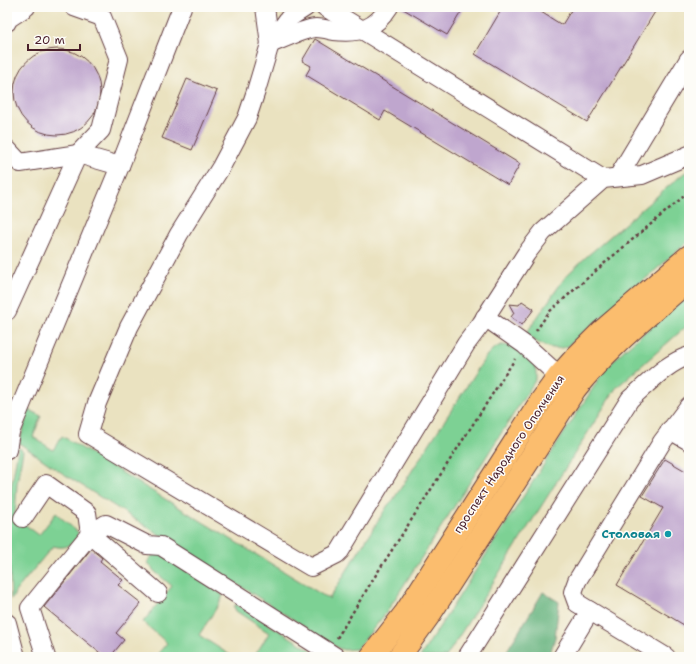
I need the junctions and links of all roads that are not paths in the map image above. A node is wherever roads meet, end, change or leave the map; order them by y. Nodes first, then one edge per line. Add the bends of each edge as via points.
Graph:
1 (26, 7) edge
2 (74, 7) edge
3 (182, 7) edge
4 (265, 7) edge
5 (306, 7) edge
6 (325, 7) edge
7 (389, 7) edge
8 (7, 22) edge
9 (363, 30) junction
10 (270, 44) junction
11 (689, 59) edge
12 (7, 149) edge
13 (78, 154) junction
14 (689, 155) edge
15 (120, 166) junction
16 (611, 178) junction
17 (689, 256) edge
18 (689, 280) edge
19 (7, 311) edge
20 (486, 317) junction
21 (689, 356) edge
22 (559, 376) junction
23 (689, 406) edge
24 (670, 430) junction
25 (689, 441) edge
26 (7, 450) edge
27 (23, 518) dead end
28 (90, 534) junction
29 (158, 592) dead end
30 (590, 611) junction
31 (7, 623) edge
32 (335, 651) edge
33 (16, 657) edge
34 (46, 657) edge
35 (371, 657) edge
36 (399, 657) edge
37 (467, 657) edge
38 (562, 657) edge
39 (666, 657) edge

1 - 8 lane
2 - 13 lane via 102,17 119,59 100,130
3 - 15 lane
4 - 10 lane
5 - 10 lane via 289,18
6 - 9 lane
7 - 9 lane via 382,18
9 - 10 lane via 336,31 315,28
9 - 16 lane
10 - 20 lane via 247,118 129,327 97,403 88,434 311,567 337,554 466,344
11 - 16 lane
12 - 13 lane via 20,163
13 - 15 lane
13 - 19 lane
14 - 16 lane via 642,175
15 - 26 lane via 10,432
16 - 20 lane via 543,232
17 - 22 main road, проспект Народного Ополчения via 602,331
18 - 36 main road, проспект Народного Ополчения via 617,344 575,389 430,614
20 - 22 lane via 525,345
21 - 37 lane via 667,367 630,399
22 - 35 main road, проспект Народного Ополчения via 406,612
23 - 24 lane
24 - 25 lane
24 - 30 lane via 573,592 577,603
27 - 28 lane via 46,484 86,513
28 - 29 lane
28 - 32 lane via 106,524 147,545 161,546
28 - 34 lane via 30,608
30 - 38 lane
30 - 39 lane
31 - 33 lane

